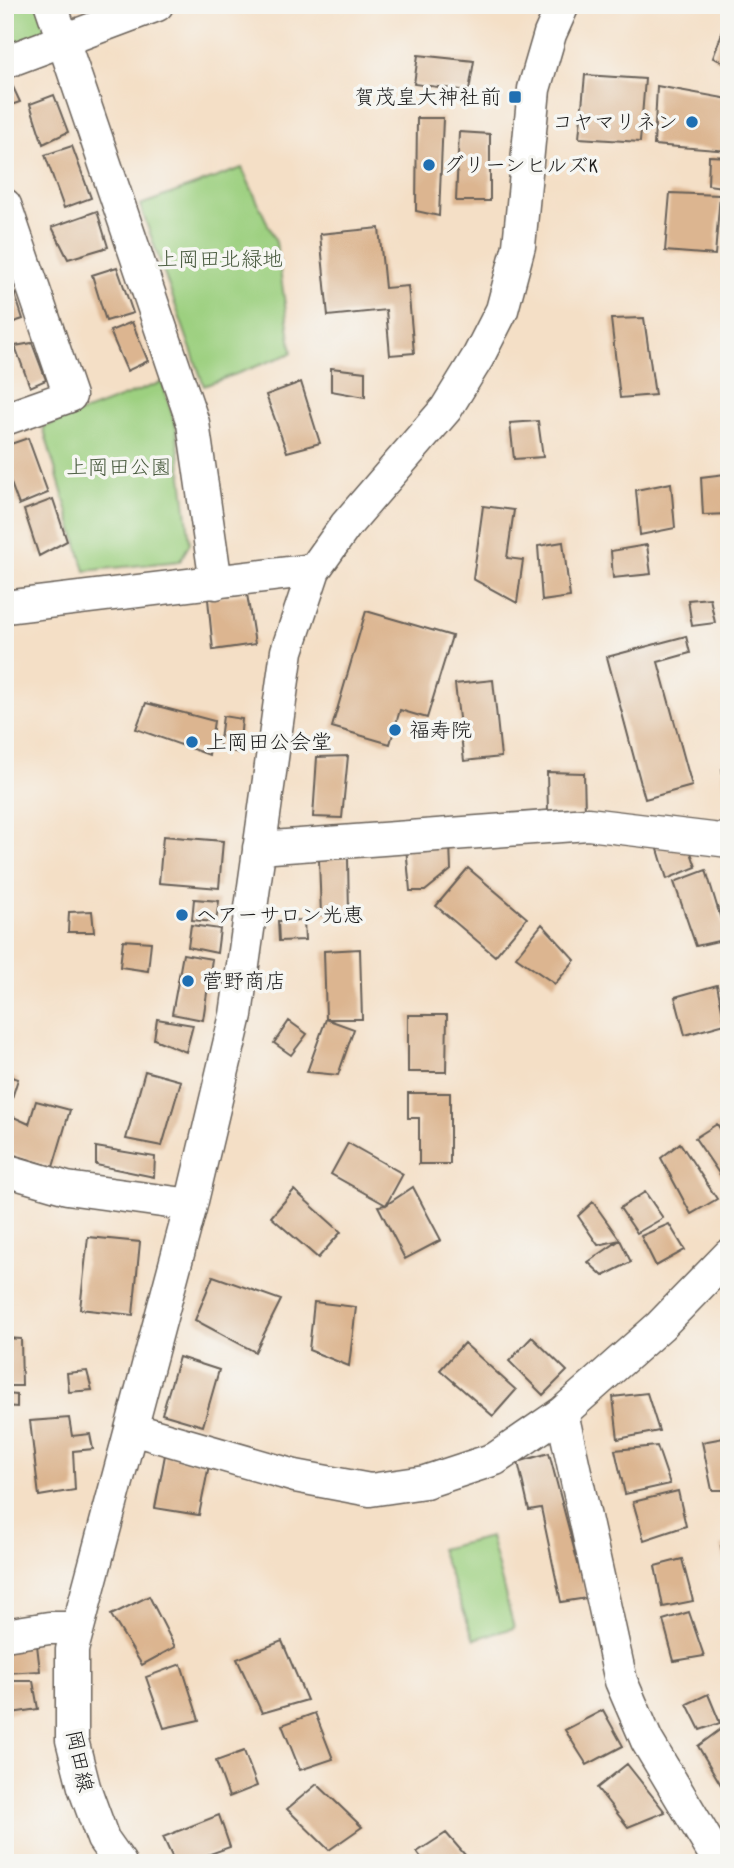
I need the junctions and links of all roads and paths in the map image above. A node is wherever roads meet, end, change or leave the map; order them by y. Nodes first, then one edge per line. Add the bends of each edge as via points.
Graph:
1 (51, 5) edge
2 (157, 5) edge
3 (563, 5) edge
4 (63, 40) junction
5 (5, 62) edge
6 (8, 224) edge
7 (5, 419) edge
8 (314, 570) junction
9 (216, 583) junction
10 (5, 607) edge
11 (729, 841) edge
12 (258, 848) junction
13 (5, 1170) edge
14 (191, 1205) junction
15 (729, 1255) edge
16 (562, 1413) junction
17 (132, 1429) junction
18 (5, 1635) edge
19 (75, 1639) junction
20 (120, 1863) edge
21 (720, 1863) edge

1 - 4 street
2 - 4 street
3 - 8 street, 岡田線 via 534,89 519,246 502,310 446,409 346,525
4 - 5 street
4 - 9 street via 194,423
6 - 7 street via 70,396
8 - 9 street
8 - 12 street, 岡田線 via 287,651
9 - 10 street
11 - 12 street via 588,824
12 - 14 street, 岡田線 via 236,1015
13 - 14 street via 67,1188
14 - 17 street, 岡田線
15 - 16 street via 660,1326
16 - 17 street via 495,1460 425,1482 370,1490 295,1476
16 - 21 street via 621,1681 647,1741
17 - 19 street, 岡田線
18 - 19 street via 49,1628
19 - 20 street, 岡田線 via 72,1740 103,1839

